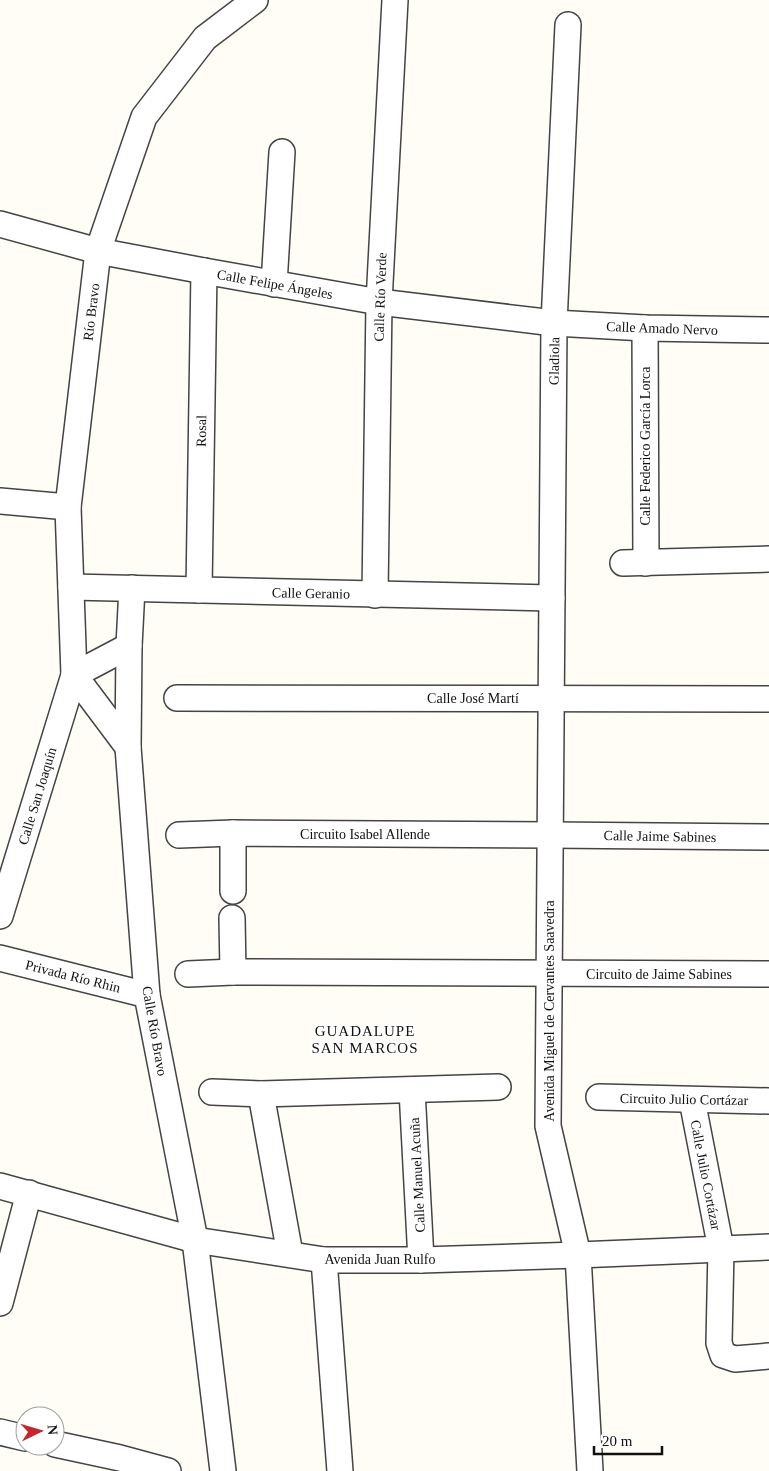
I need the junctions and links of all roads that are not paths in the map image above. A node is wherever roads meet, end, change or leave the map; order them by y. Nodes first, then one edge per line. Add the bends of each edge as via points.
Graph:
1 (255, 0) edge
2 (395, 0) edge
3 (568, 25) dead end
4 (282, 152) dead end
5 (0, 224) edge
6 (98, 251) junction
7 (204, 272) junction
8 (274, 284) junction
9 (379, 302) junction
10 (554, 323) junction
11 (645, 328) junction
12 (769, 330) edge
13 (0, 501) edge
14 (68, 507) junction
15 (769, 559) edge
16 (71, 587) junction
17 (132, 588) junction
18 (198, 590) junction
19 (375, 594) junction
20 (552, 598) junction
21 (129, 646) junction
22 (74, 675) junction
23 (177, 698) dead end
24 (552, 698) junction
25 (769, 699) edge
26 (128, 747) junction
27 (233, 833) junction
28 (179, 835) dead end
29 (551, 835) junction
30 (769, 838) edge
31 (233, 891) dead end
32 (0, 916) edge
33 (232, 918) dead end
34 (0, 958) edge
35 (233, 972) junction
36 (188, 974) dead end
37 (549, 974) junction
38 (769, 974) edge
39 (147, 995) junction
40 (498, 1087) dead end
41 (412, 1090) junction
42 (212, 1092) dead end
43 (261, 1094) junction
44 (599, 1097) dead end
45 (692, 1100) junction
46 (769, 1101) edge
47 (0, 1186) edge
48 (29, 1193) junction
49 (195, 1240) junction
50 (769, 1247) edge
51 (721, 1249) junction
52 (290, 1254) junction
53 (578, 1255) junction
54 (324, 1260) junction
55 (421, 1260) junction
56 (0, 1302) edge
57 (769, 1356) edge
58 (0, 1432) edge
59 (15, 1436) edge
60 (65, 1447) edge
61 (119, 1465) edge
62 (168, 1471) edge
63 (223, 1471) edge
64 (340, 1471) edge
65 (590, 1471) edge

1 - 6 street, Río Bravo via 205,38 144,117
2 - 9 street, Calle Río Verde
3 - 10 street, Gladiola
4 - 8 street
5 - 6 street, Calle Felipe Ángeles
6 - 7 street, Calle Felipe Ángeles
6 - 14 street, Río Bravo
7 - 8 street, Calle Felipe Ángeles
7 - 18 street, Rosal
8 - 9 street, Calle Felipe Ángeles
9 - 10 street, Calle Felipe Ángeles
9 - 19 street, Calle Río Verde
10 - 11 street, Calle Amado Nervo
10 - 20 street, Gladiola
11 - 12 street, Calle Amado Nervo
11 - 15 street, Calle Federico García Lorca via 634,563
13 - 14 street
14 - 16 street, Río Bravo
16 - 17 street, Calle Geranio
16 - 22 street, Río Bravo
17 - 18 street, Calle Geranio
17 - 21 street, Calle Río Bravo
18 - 19 street, Calle Geranio
19 - 20 street, Calle Geranio
20 - 24 street, Gladiola
21 - 22 street
21 - 26 street, Calle Río Bravo
22 - 26 street
22 - 32 street, Calle San Joaquín
23 - 24 street, Calle José Martí
24 - 25 street, Calle José Martí
24 - 29 street, Avenida Miguel de Cervantes Saavedra
26 - 39 street, Calle Río Bravo
27 - 28 street, Circuito Isabel Allende
27 - 29 street, Circuito Isabel Allende
27 - 31 street
29 - 30 street, Calle Jaime Sabines
29 - 37 street, Avenida Miguel de Cervantes Saavedra
33 - 35 street
34 - 39 street, Privada Río Rhin
35 - 36 street
35 - 37 street
37 - 38 street, Circuito de Jaime Sabines
37 - 53 street, Avenida Miguel de Cervantes Saavedra via 548,1126
39 - 49 street, Calle Río Bravo
40 - 41 street
41 - 43 street
41 - 55 street, Calle Manuel Acuña
42 - 43 street
43 - 52 street
44 - 45 street, Circuito Julio Cortázar
45 - 46 street, Circuito Julio Cortázar
45 - 51 street, Calle Julio Cortázar
47 - 48 street, Avenida Juan Rulfo
48 - 49 street, Avenida Juan Rulfo
48 - 56 street
49 - 52 street, Avenida Juan Rulfo
49 - 63 street, Calle Río Bravo
50 - 51 street, Avenida Juan Rulfo
51 - 53 street, Avenida Juan Rulfo
51 - 57 street, Calle Julio Cortázar via 719,1343 724,1355 735,1359
52 - 54 street, Avenida Juan Rulfo
53 - 55 street, Avenida Juan Rulfo
53 - 65 street, Avenida Miguel de Cervantes Saavedra
54 - 55 street, Avenida Juan Rulfo
54 - 64 street
58 - 59 street
60 - 61 street
61 - 62 street

